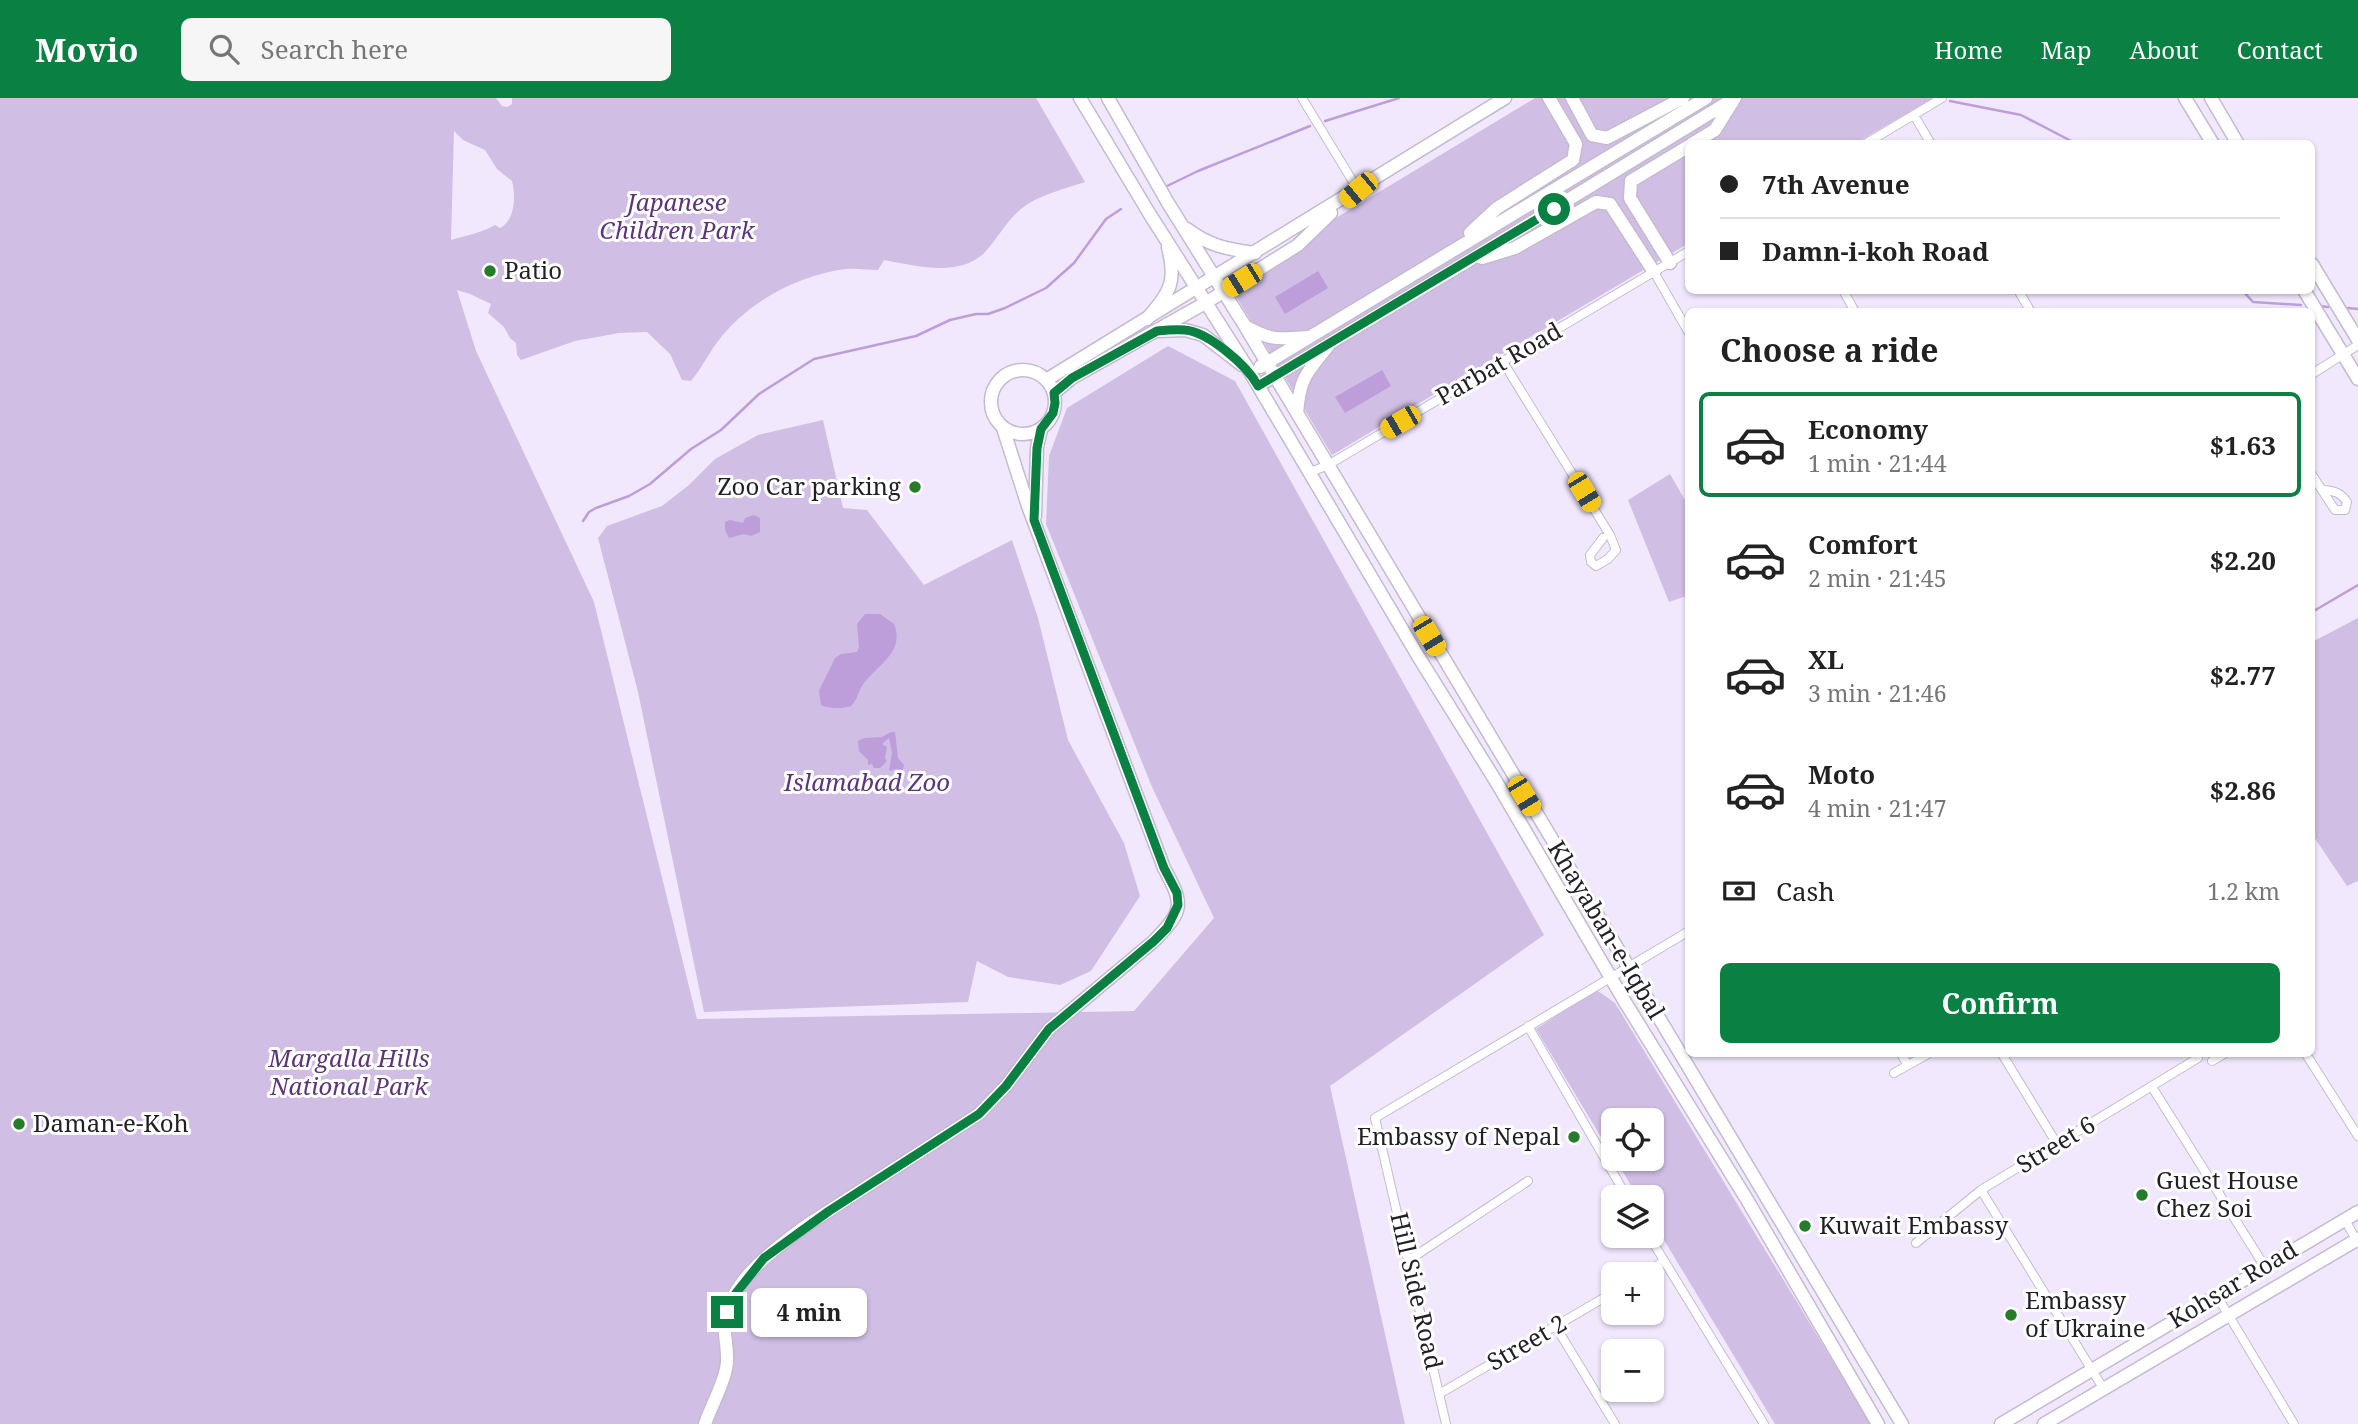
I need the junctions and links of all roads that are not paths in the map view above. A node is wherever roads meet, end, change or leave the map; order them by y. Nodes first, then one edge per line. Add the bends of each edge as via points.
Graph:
1 (1080, 98) edge
2 (1108, 98) edge
3 (1302, 98) edge
4 (1506, 98) edge
5 (1549, 98) edge
6 (1572, 98) edge
7 (1683, 98) edge
8 (1706, 98) edge
9 (1735, 98) edge
10 (1942, 98) edge
11 (2185, 98) edge
12 (2211, 98) edge
13 (1914, 115) junction
14 (1698, 140) edge
15 (1873, 140) edge
16 (1929, 140) edge
17 (2211, 140) edge
18 (2236, 140) edge
19 (1685, 148) edge
20 (1358, 190) junction
21 (1181, 225) junction
22 (1166, 240) junction
23 (1452, 251) junction
24 (1255, 253) junction
25 (1685, 253) edge
26 (1670, 262) junction
27 (1463, 264) junction
28 (2315, 269) edge
29 (1654, 272) junction
30 (1214, 277) junction
31 (1197, 286) junction
32 (1223, 292) junction
33 (1207, 302) junction
34 (2315, 308) edge
35 (1147, 319) junction
36 (1245, 326) junction
37 (1685, 326) edge
38 (1157, 331) junction
39 (1311, 337) junction
40 (1332, 340) junction
41 (2358, 340) edge
42 (2358, 345) edge
43 (2343, 354) junction
44 (1503, 362) junction
45 (1269, 369) junction
46 (1250, 372) junction
47 (2315, 372) edge
48 (2358, 379) edge
49 (1046, 380) junction
50 (1258, 386) junction
51 (1054, 393) junction
52 (1297, 414) junction
53 (1003, 428) junction
54 (1041, 429) junction
55 (1328, 465) junction
56 (1308, 473) junction
57 (2315, 480) edge
58 (2324, 490) dead end
59 (1034, 520) junction
60 (1603, 538) dead end
61 (1685, 934) edge
62 (1629, 966) junction
63 (1610, 976) junction
64 (1528, 1026) junction
65 (1903, 1057) edge
66 (1923, 1057) edge
67 (2004, 1057) edge
68 (2197, 1057) edge
69 (2219, 1057) edge
70 (2308, 1057) edge
71 (2212, 1061) dead end
72 (1908, 1065) junction
73 (1894, 1073) dead end
74 (2152, 1087) junction
75 (2358, 1136) edge
76 (2057, 1144) junction
77 (1528, 1181) dead end
78 (1620, 1185) edge
79 (1981, 1190) junction
80 (2358, 1212) edge
81 (2345, 1220) junction
82 (2357, 1241) edge
83 (1916, 1243) dead end
84 (1656, 1248) edge
85 (1409, 1260) junction
86 (1664, 1261) joint
87 (2265, 1267) junction
88 (2217, 1296) junction
89 (1601, 1300) edge
90 (2228, 1314) junction
91 (1556, 1327) junction
92 (2090, 1370) junction
93 (2103, 1388) junction
94 (1439, 1394) junction
95 (705, 1424) edge
96 (1446, 1424) edge
97 (1615, 1424) edge
98 (1764, 1424) edge
99 (1878, 1424) edge
100 (1902, 1424) edge
101 (2001, 1424) edge
102 (2043, 1424) edge
103 (2294, 1424) edge

1 - 22 main road, Khayaban-e-Iqbal
2 - 21 main road, Khayaban-e-Iqbal
3 - 20 street
4 - 20 main road
5 - 23 main road via 1576,144 1573,160 1497,208
6 - 7 main road via 1592,135 1607,138
8 - 23 main road
9 - 14 main road via 1714,130
9 - 27 main road
10 - 13 street
11 - 17 main road
12 - 18 main road
13 - 15 street
13 - 16 street
19 - 26 main road via 1631,181 1630,198
20 - 24 main road
20 - 32 main road via 1297,245
21 - 24 main road via 1202,241
21 - 30 main road, Khayaban-e-Iqbal
22 - 31 main road, Khayaban-e-Iqbal
22 - 35 main road via 1173,269 1171,286
23 - 39 main road
24 - 30 main road
25 - 26 street, Parbat Road
26 - 29 street, Parbat Road
27 - 29 main road via 1515,248 1596,202 1610,204
27 - 40 main road
28 - 41 main road
29 - 37 street
29 - 44 street, Parbat Road
30 - 31 main road
30 - 32 main road, Khayaban-e-Iqbal
31 - 33 main road, Khayaban-e-Iqbal
31 - 35 main road
32 - 33 main road
32 - 36 main road, Khayaban-e-Iqbal
33 - 38 main road
33 - 46 main road, Khayaban-e-Iqbal
34 - 43 main road
35 - 49 main road
36 - 39 main road via 1264,337
36 - 45 main road, Khayaban-e-Iqbal
38 - 46 main road via 1203,335
38 - 51 main road via 1072,378
39 - 45 main road
40 - 45 main road
40 - 52 main road via 1303,378
42 - 43 street
43 - 47 street
43 - 48 main road
44 - 55 street, Parbat Road
44 - 60 street via 1611,536 1616,550 1596,566 1590,555
45 - 46 main road
45 - 50 main road
45 - 52 main road, Khayaban-e-Iqbal
46 - 50 main road, Khayaban-e-Iqbal
49 - 51 main road
49 - 53 main road via 1037,373 1016,370 998,382 990,405
50 - 56 main road, Khayaban-e-Iqbal
51 - 54 main road via 1053,413
52 - 55 main road, Khayaban-e-Iqbal
53 - 54 main road via 1022,434
53 - 59 main road
54 - 59 main road
55 - 56 street, Parbat Road
55 - 62 main road, Khayaban-e-Iqbal
56 - 63 main road, Khayaban-e-Iqbal
57 - 58 street via 2335,510 2345,510 2343,496
59 - 95 main road via 1177,893 1175,915 1154,941 1049,1029 979,1114 807,1225 755,1267 727,1312 726,1368
61 - 62 street
62 - 63 street
62 - 100 main road, Khayaban-e-Iqbal
63 - 64 street
63 - 99 main road, Khayaban-e-Iqbal
64 - 78 street
64 - 85 street, Hill Side Road via 1375,1118
65 - 72 street
66 - 72 street
67 - 76 street
68 - 74 street, Street 6
69 - 71 street
70 - 75 street
72 - 73 street
74 - 76 street, Street 6
74 - 87 street
76 - 79 street, Street 6
77 - 85 street
79 - 83 street, Street 6
79 - 92 street
80 - 81 main road, Kohsar Road
81 - 82 street
81 - 87 main road, Kohsar Road
82 - 90 main road, Kohsar Road
84 - 86 street
85 - 94 street, Hill Side Road
86 - 98 street
87 - 88 main road, Kohsar Road
88 - 90 street
88 - 92 main road, Kohsar Road
89 - 91 street, Street 2
90 - 93 main road, Kohsar Road
90 - 103 street
91 - 94 street, Street 2
91 - 97 street
92 - 93 street
92 - 101 main road, Kohsar Road
93 - 102 main road, Kohsar Road
94 - 96 street, Hill Side Road

